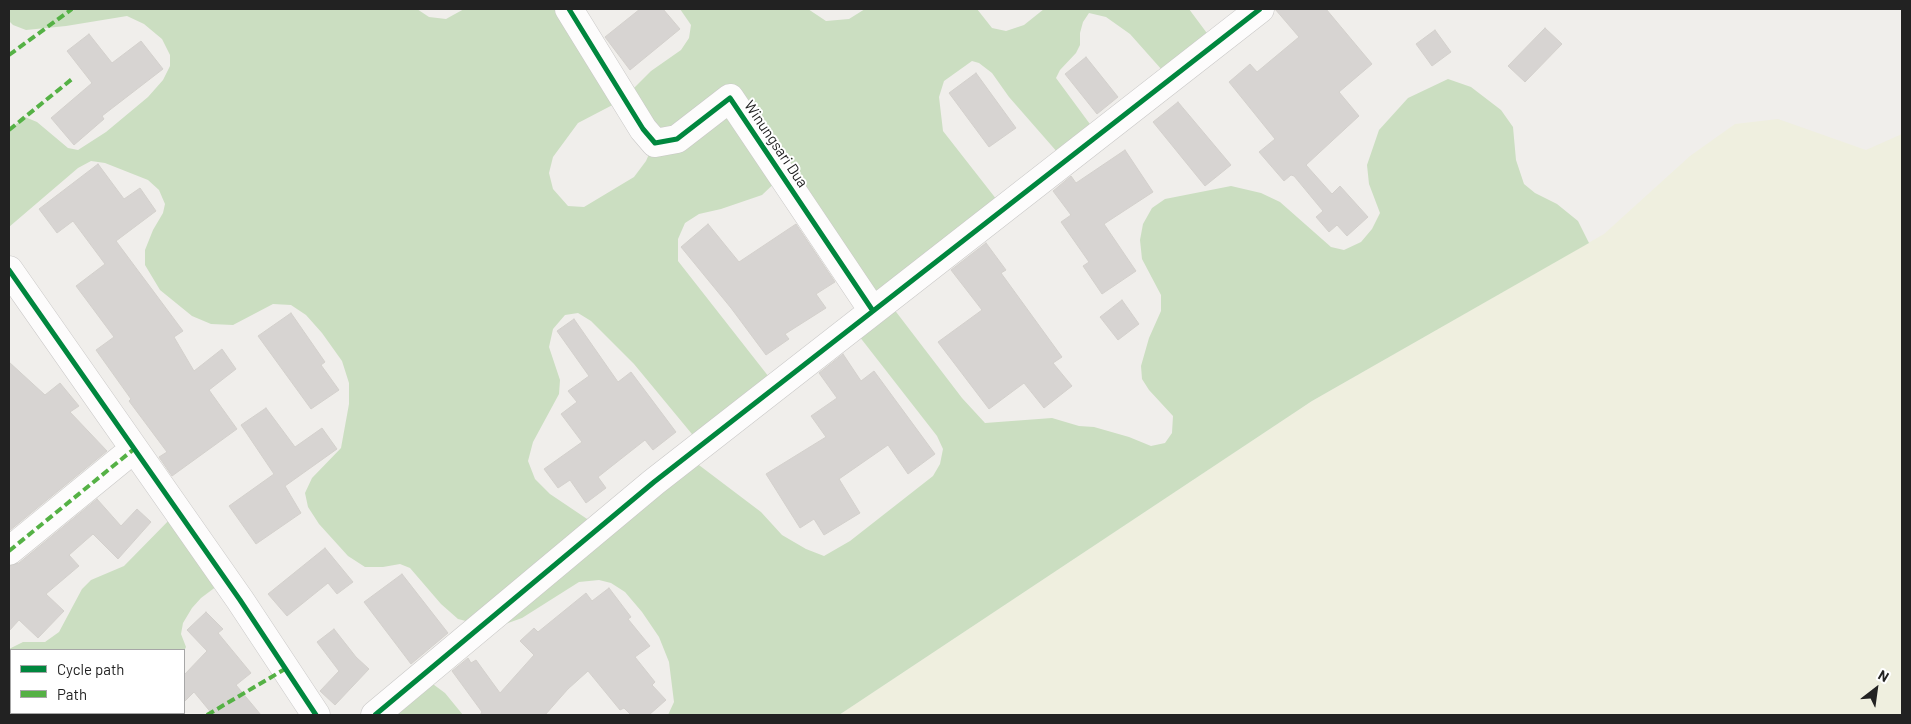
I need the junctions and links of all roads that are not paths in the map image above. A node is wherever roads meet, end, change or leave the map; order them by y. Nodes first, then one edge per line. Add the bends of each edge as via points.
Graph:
1 (568, 9) edge
2 (1260, 9) edge
3 (9, 270) edge
4 (873, 311) junction
5 (134, 449) junction
6 (9, 551) edge
7 (316, 715) edge
8 (374, 715) edge

1 - 4 street, Winungsari Dua via 642,129 654,143 678,139 730,98
2 - 4 street
3 - 5 street
4 - 8 street via 654,482
5 - 6 street
5 - 7 street

